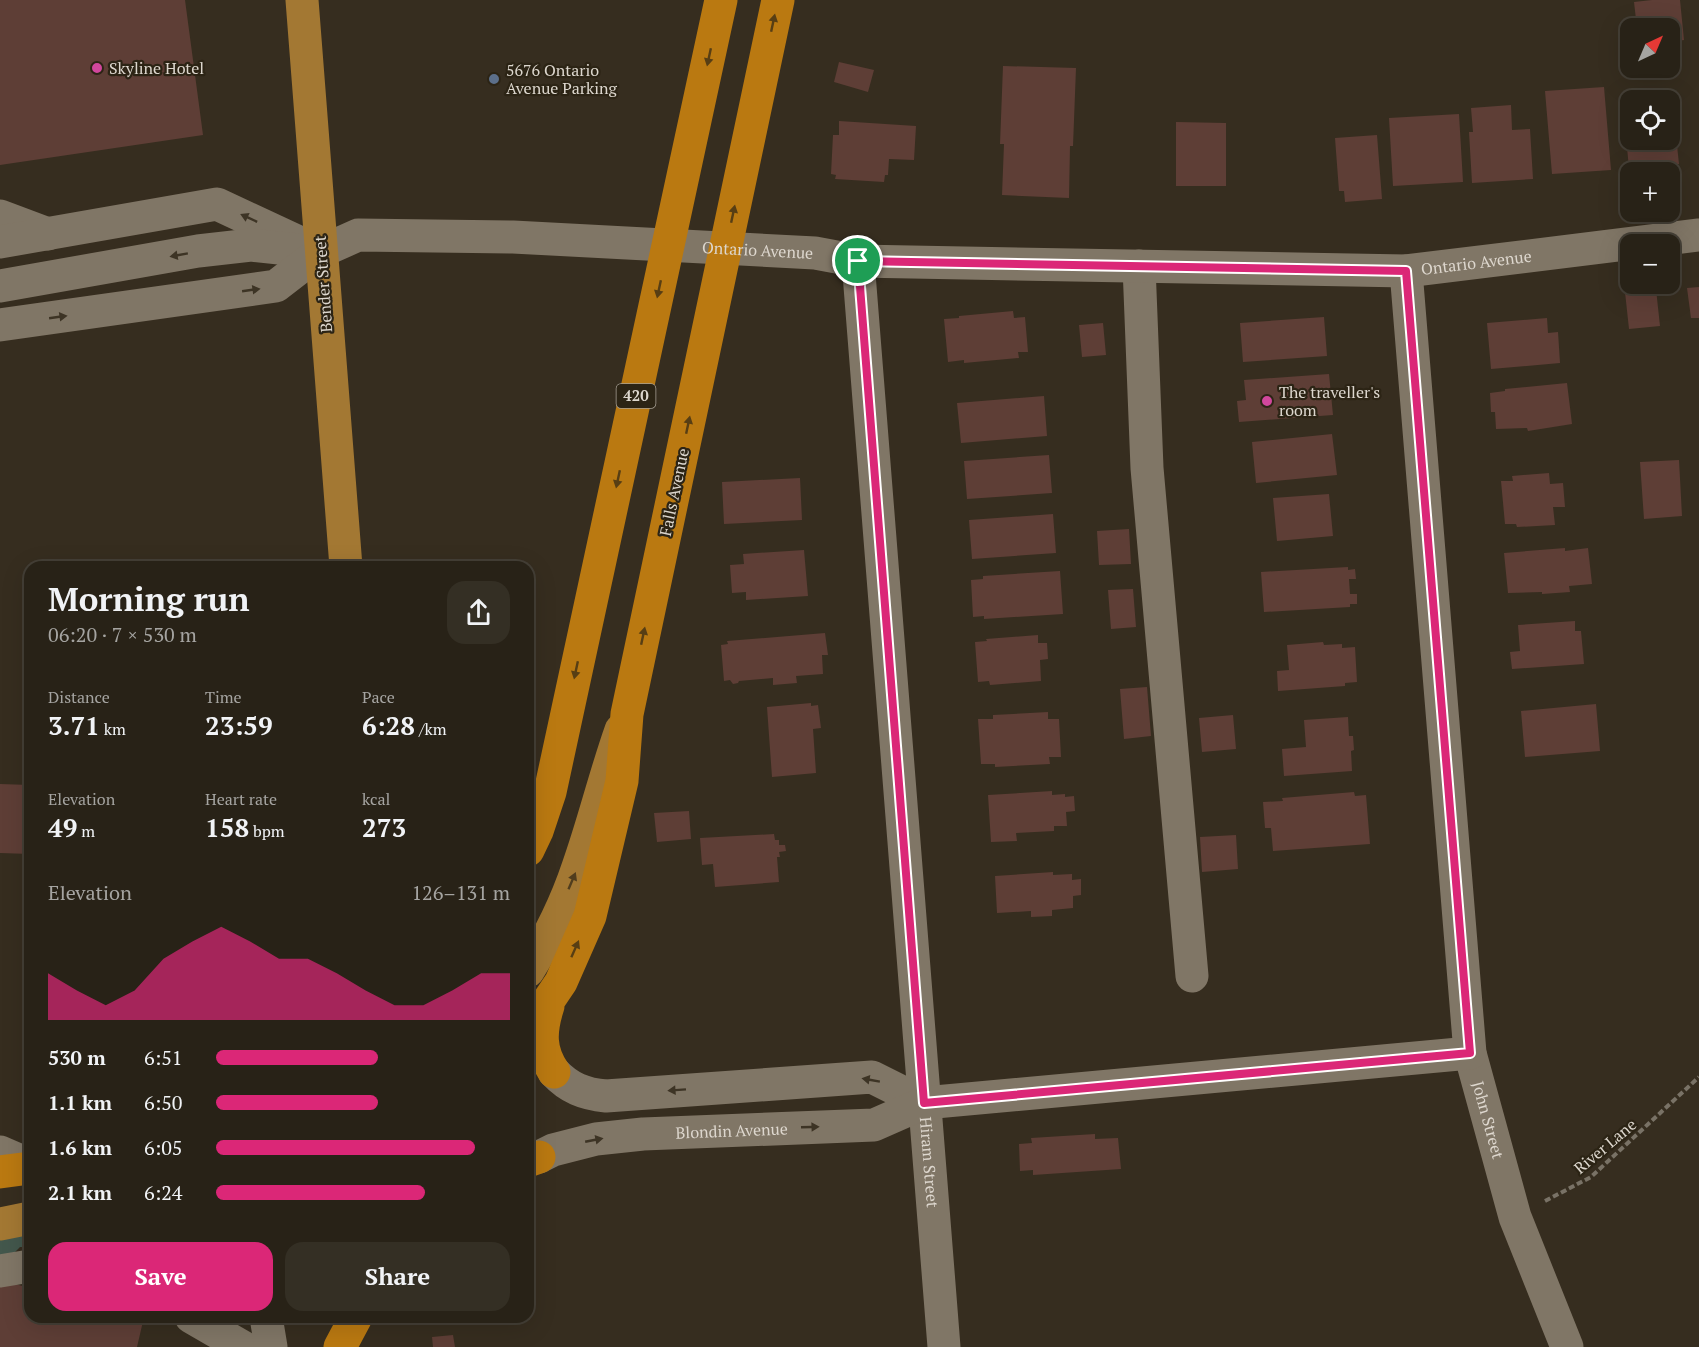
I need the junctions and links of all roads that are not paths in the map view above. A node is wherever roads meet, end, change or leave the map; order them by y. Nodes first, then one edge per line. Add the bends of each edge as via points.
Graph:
1 (302, 0) edge
2 (722, 0) edge
3 (778, 0) edge
4 (0, 216) edge
5 (48, 234) junction
6 (1699, 235) edge
7 (0, 242) edge
8 (320, 252) junction
9 (858, 261) junction
10 (115, 266) junction
11 (1139, 266) junction
12 (1406, 271) junction
13 (0, 286) edge
14 (0, 325) edge
15 (346, 561) edge
16 (627, 714) junction
17 (534, 837) edge
18 (534, 962) edge
19 (1192, 976) dead end
20 (549, 1002) junction
21 (534, 1023) edge
22 (1470, 1053) junction
23 (554, 1072) joint
24 (924, 1103) junction
25 (0, 1152) edge
26 (534, 1159) edge
27 (24, 1163) edge
28 (24, 1167) edge
29 (0, 1172) edge
30 (24, 1219) edge
31 (0, 1224) edge
32 (24, 1267) edge
33 (0, 1271) edge
34 (201, 1323) edge
35 (267, 1323) edge
36 (353, 1323) edge
37 (243, 1347) edge
38 (271, 1347) edge
39 (340, 1347) edge
40 (944, 1347) edge
41 (1567, 1347) edge

1 - 8 main road, Bender Street
2 -> 17 highway, 420 via 550,792
16 -> 3 highway, Falls Avenue
4 - 5 street
5 - 7 street
8 -> 5 street via 217,204
5 - 10 street
6 - 12 street, Ontario Avenue
8 - 9 street, Ontario Avenue via 358,235 513,237 814,253
8 -> 10 street via 251,245
14 -> 8 street, Ontario Avenue via 276,286
8 - 15 main road, Bender Street
9 - 11 street, Ontario Avenue
9 - 24 street, Hiram Street
10 - 13 street
11 - 12 street, Ontario Avenue
11 - 19 street via 1147,468
12 - 22 street, John Street
18 -> 16 main road, Falls Avenue via 578,868
20 -> 16 highway via 590,916 622,781
20 - 21 highway
20 - 23 highway via 543,1021 542,1048
22 - 24 street, Blondin Avenue
22 - 41 street, John Street via 1515,1217
24 -> 23 street via 872,1077 606,1096 571,1087
26 -> 24 street, Blondin Avenue via 596,1139 643,1134 874,1125
24 - 40 street, Hiram Street
25 - 27 street
28 - 29 highway
30 - 31 main road
32 - 33 street
34 - 37 street
35 - 38 street
36 - 39 highway

